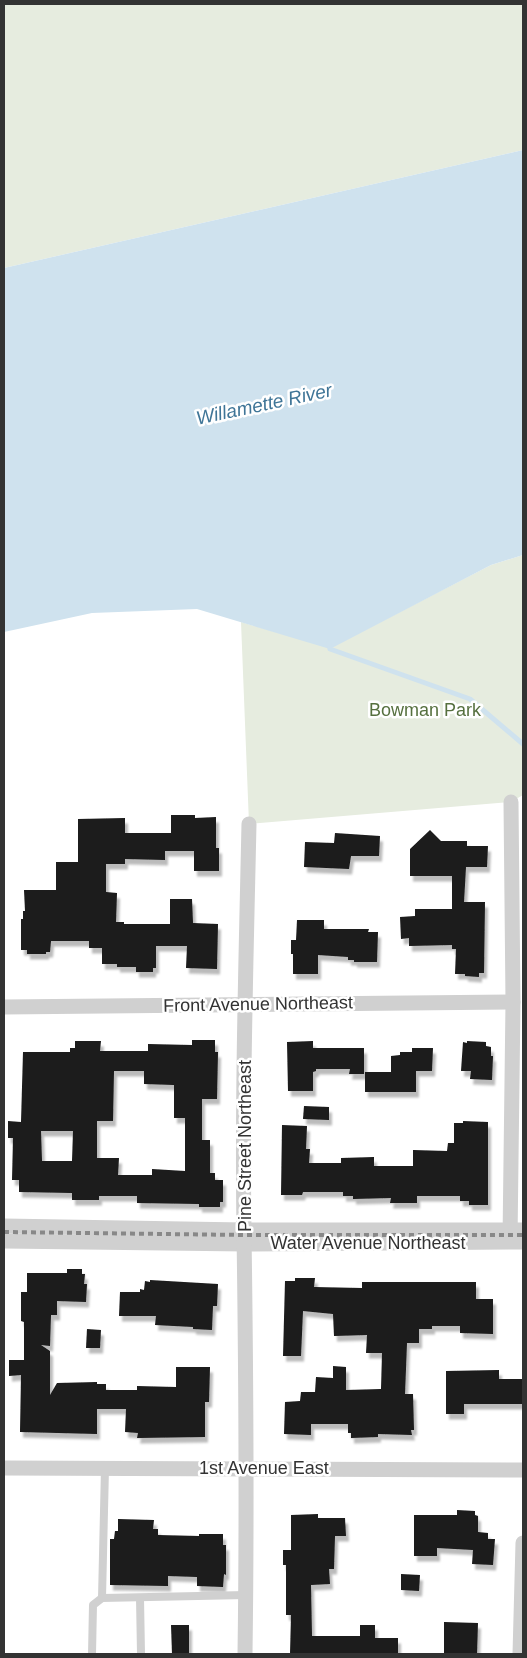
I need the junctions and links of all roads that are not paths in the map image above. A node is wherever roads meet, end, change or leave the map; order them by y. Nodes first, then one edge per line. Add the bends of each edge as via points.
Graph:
1 (510, 802) dead end
2 (248, 824) dead end
3 (512, 1002) junction
4 (245, 1004) junction
5 (4, 1007) edge
6 (4, 1226) edge
7 (517, 1236) edge
8 (245, 1237) junction
9 (4, 1241) edge
10 (4, 1468) edge
11 (105, 1468) junction
12 (247, 1468) junction
13 (523, 1470) edge
14 (523, 1543) edge
15 (246, 1595) junction
16 (102, 1598) junction
17 (140, 1598) junction
18 (92, 1654) edge
19 (141, 1654) edge
20 (245, 1654) edge
21 (520, 1654) edge

1 - 3 street
2 - 4 street, Pine Street Northeast
3 - 4 street, Front Avenue Northeast
3 - 7 street
4 - 5 street, Front Avenue Northeast
4 - 8 street, Pine Street Northeast
6 - 8 street, Water Avenue Northeast
7 - 8 street, Water Avenue Northeast
8 - 9 street, Water Avenue Northeast
8 - 12 street, Pine Street Northeast
10 - 11 street, 1st Avenue East
11 - 12 street, 1st Avenue East
11 - 16 lane
12 - 13 street, 1st Avenue East
12 - 15 street, Pine Street Northeast
14 - 21 street
15 - 17 lane
15 - 20 street, Pine Street Northeast
16 - 17 lane
16 - 18 lane via 93,1606
17 - 19 lane

